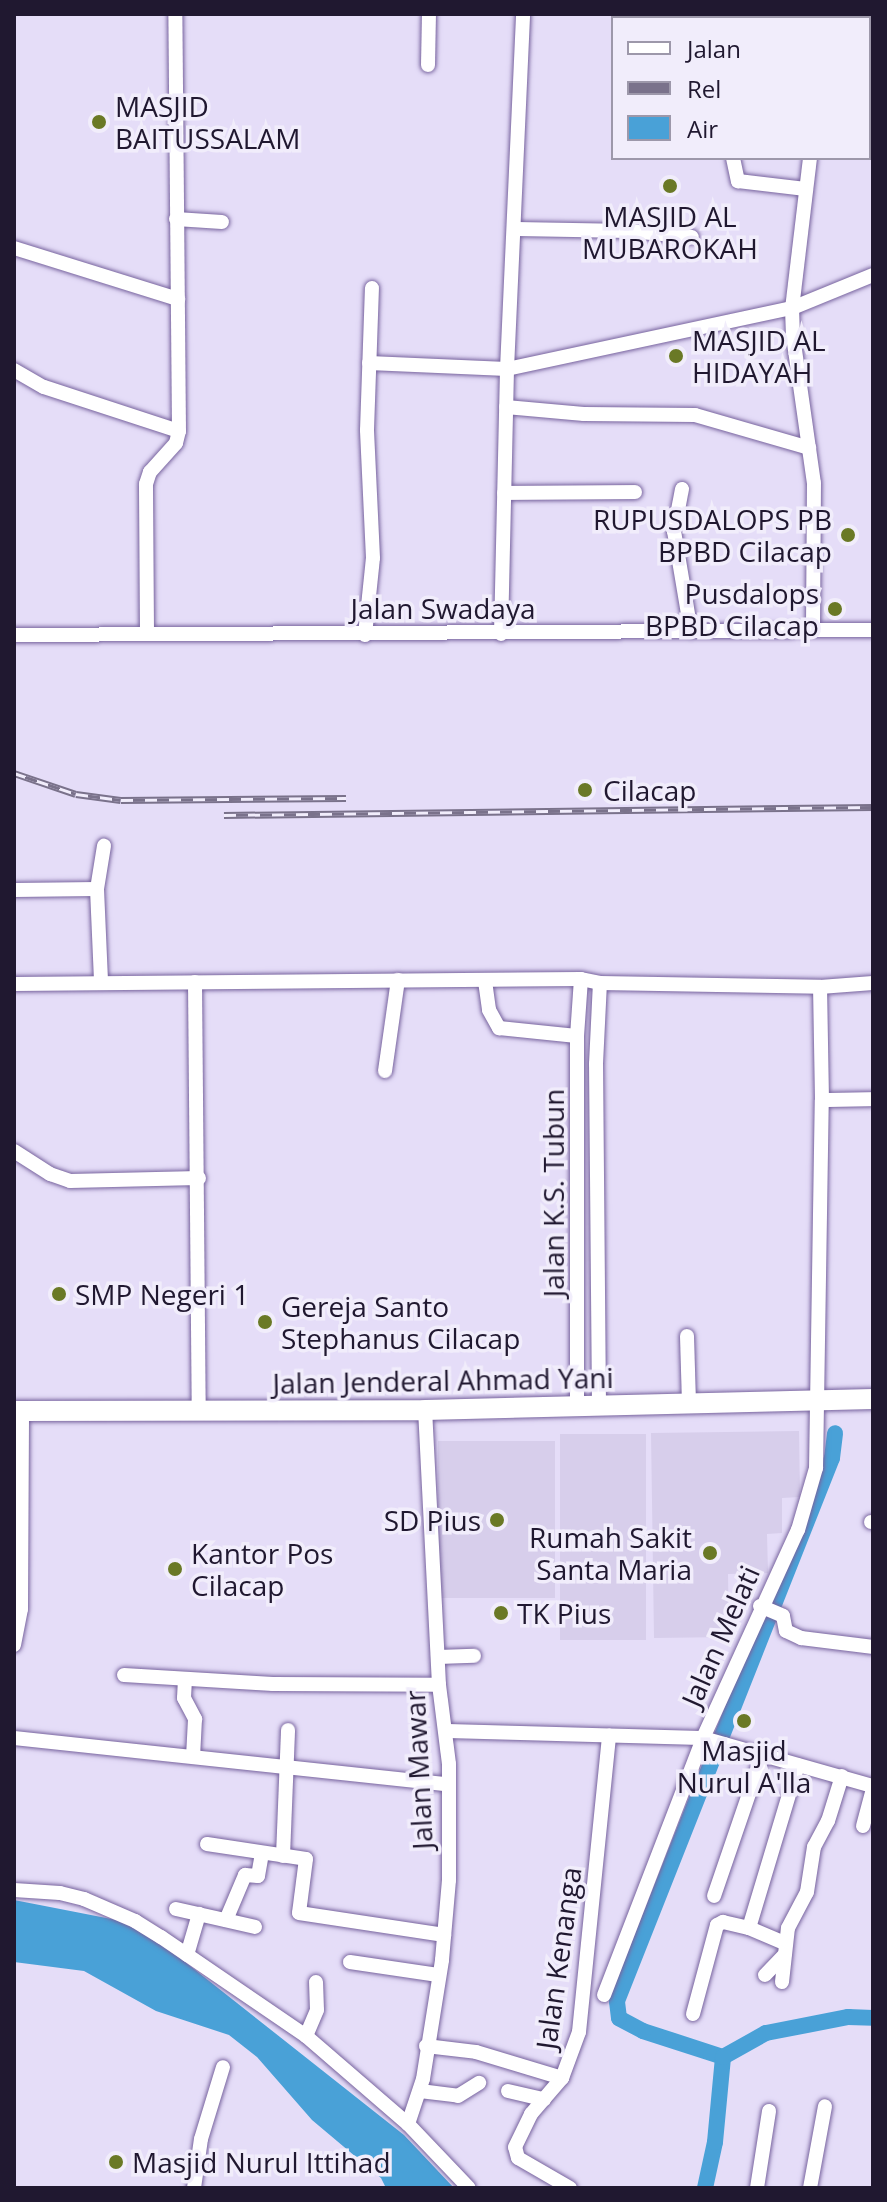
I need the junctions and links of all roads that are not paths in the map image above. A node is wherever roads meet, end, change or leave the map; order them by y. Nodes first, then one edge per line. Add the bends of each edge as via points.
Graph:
1 (175, 14) edge
2 (429, 14) edge
3 (523, 14) edge
4 (428, 65) dead end
5 (733, 160) edge
6 (810, 160) edge
7 (806, 189) junction
8 (176, 219) junction
9 (222, 222) dead end
10 (516, 229) junction
11 (692, 237) dead end
12 (14, 248) edge
13 (873, 275) edge
14 (372, 288) dead end
15 (178, 299) junction
16 (792, 308) junction
17 (369, 363) junction
18 (507, 369) junction
19 (14, 370) edge
20 (506, 407) junction
21 (179, 431) junction
22 (809, 448) junction
23 (682, 489) dead end
24 (635, 492) dead end
25 (504, 493) junction
26 (813, 630) junction
27 (873, 630) edge
28 (147, 632) junction
29 (691, 632) junction
30 (501, 634) junction
31 (14, 635) edge
32 (365, 635) junction
33 (104, 846) dead end
34 (97, 889) junction
35 (14, 890) edge
36 (581, 979) junction
37 (398, 980) junction
38 (101, 981) junction
39 (485, 981) junction
40 (195, 982) junction
41 (600, 983) junction
42 (873, 983) edge
43 (14, 984) edge
44 (820, 987) junction
45 (577, 1036) junction
46 (385, 1071) dead end
47 (873, 1099) edge
48 (822, 1100) junction
49 (14, 1151) edge
50 (199, 1178) junction
51 (580, 1213) junction
52 (597, 1213) junction
53 (687, 1336) dead end
54 (873, 1399) edge
55 (817, 1400) junction
56 (577, 1405) junction
57 (599, 1405) junction
58 (689, 1405) junction
59 (425, 1410) junction
60 (18, 1411) edge
61 (199, 1411) junction
62 (771, 1611) junction
63 (14, 1645) edge
64 (873, 1647) edge
65 (474, 1656) dead end
66 (438, 1657) junction
67 (124, 1675) dead end
68 (185, 1679) junction
69 (439, 1685) junction
70 (288, 1730) dead end
71 (446, 1731) junction
72 (609, 1736) junction
73 (14, 1738) edge
74 (705, 1738) junction
75 (193, 1756) junction
76 (762, 1756) junction
77 (288, 1765) junction
78 (798, 1765) junction
79 (842, 1776) junction
80 (447, 1784) junction
81 (873, 1787) edge
82 (863, 1826) dead end
83 (207, 1844) dead end
84 (262, 1854) junction
85 (283, 1856) junction
86 (14, 1890) edge
87 (714, 1896) dead end
88 (176, 1909) dead end
89 (199, 1914) junction
90 (226, 1920) junction
91 (255, 1927) dead end
92 (749, 1928) junction
93 (444, 1935) junction
94 (785, 1949) junction
95 (187, 1955) junction
96 (350, 1962) dead end
97 (438, 1975) junction
98 (765, 1975) dead end
99 (316, 1982) dead end
100 (782, 1982) dead end
101 (604, 1995) dead end
102 (693, 2014) dead end
103 (306, 2036) junction
104 (426, 2046) junction
105 (223, 2067) dead end
106 (562, 2078) junction
107 (479, 2083) dead end
108 (420, 2091) junction
109 (508, 2091) dead end
110 (544, 2099) junction
111 (825, 2106) dead end
112 (769, 2111) dead end
113 (408, 2124) junction
114 (194, 2188) edge
115 (469, 2188) edge
116 (570, 2188) edge
117 (757, 2188) edge
118 (810, 2188) edge

1 - 8 street
2 - 4 street
3 - 10 street
5 - 7 street via 738,181
6 - 7 street
7 - 16 street
8 - 9 street
8 - 15 street
10 - 11 street
10 - 18 street
12 - 15 street
13 - 16 street
14 - 17 street
15 - 21 street
16 - 18 street
16 - 22 street
17 - 18 street
17 - 32 street via 373,558
18 - 20 street
19 - 21 street via 44,387
20 - 22 street via 695,415
20 - 25 street
21 - 28 street via 146,484
22 - 26 street via 815,508
23 - 29 street via 674,531
24 - 25 street
25 - 30 street
26 - 27 street, Jalan Swadaya
26 - 29 street, Jalan Swadaya
28 - 31 street, Jalan Swadaya
28 - 32 street, Jalan Swadaya
29 - 30 street, Jalan Swadaya
30 - 32 street, Jalan Swadaya
33 - 34 street
34 - 35 street
34 - 38 street
36 - 39 street
36 - 41 street
36 - 45 street, Jalan K.S. Tubun
37 - 39 street
37 - 40 street
37 - 46 street
38 - 40 street
38 - 43 street
39 - 45 street via 489,1010 499,1028
40 - 50 street
41 - 44 street
41 - 52 street, Jalan K.S. Tubun
42 - 44 street
44 - 48 street, Jalan Melati
45 - 51 street, Jalan K.S. Tubun
47 - 48 street
48 - 55 street, Jalan Melati
49 - 50 street via 70,1181
50 - 61 street
51 - 52 street
51 - 56 street, Jalan K.S. Tubun
52 - 57 street, Jalan K.S. Tubun
53 - 58 street
54 - 55 main road, Jalan Jenderal Ahmad Yani
55 - 58 main road, Jalan Jenderal Ahmad Yani
55 - 62 street, Jalan Melati via 816,1468
56 - 57 main road, Jalan Jenderal Ahmad Yani
56 - 59 main road, Jalan Jenderal Ahmad Yani
57 - 58 main road, Jalan Jenderal Ahmad Yani
59 - 61 main road, Jalan Jenderal Ahmad Yani
59 - 66 street, Jalan Mawar
60 - 61 main road, Jalan Jenderal Ahmad Yani
60 - 63 street via 21,1609
62 - 64 street via 786,1631 801,1638
62 - 74 street, Jalan Melati
65 - 66 street
66 - 69 street, Jalan Mawar
67 - 68 street
68 - 69 street
68 - 75 street via 184,1698 195,1719
69 - 71 street, Jalan Mawar
70 - 77 street
71 - 72 street, Jalan Melati
71 - 80 street, Jalan Mawar
72 - 74 street, Jalan Melati
72 - 106 street, Jalan Kenanga via 579,2032
73 - 75 street
74 - 76 street
74 - 101 street
75 - 77 street
76 - 78 street
76 - 87 street
77 - 80 street
77 - 85 street
78 - 79 street
78 - 92 street
79 - 81 street
79 - 94 street via 814,1847 807,1892 794,1913
80 - 93 street, Jalan Mawar
81 - 82 street
83 - 84 street
84 - 85 street
84 - 90 street via 258,1876 245,1875
85 - 93 street via 307,1860 299,1913
86 - 95 street via 60,1893 107,1907
88 - 89 street
89 - 90 street
89 - 95 street
90 - 91 street
92 - 94 street
92 - 102 street via 717,1925
93 - 97 street, Jalan Mawar
94 - 98 street
94 - 100 street
95 - 103 street
96 - 97 street
97 - 104 street, Jalan Mawar
99 - 103 street via 317,2010
103 - 113 street
104 - 106 street via 476,2052
104 - 108 street, Jalan Mawar
105 - 114 street via 201,2139
106 - 110 street, Jalan Kenanga
107 - 108 street via 458,2096
108 - 113 street, Jalan Mawar
109 - 110 street
110 - 116 street, Jalan Kenanga via 517,2139 515,2152 533,2169
111 - 118 street
112 - 117 street
113 - 115 street

